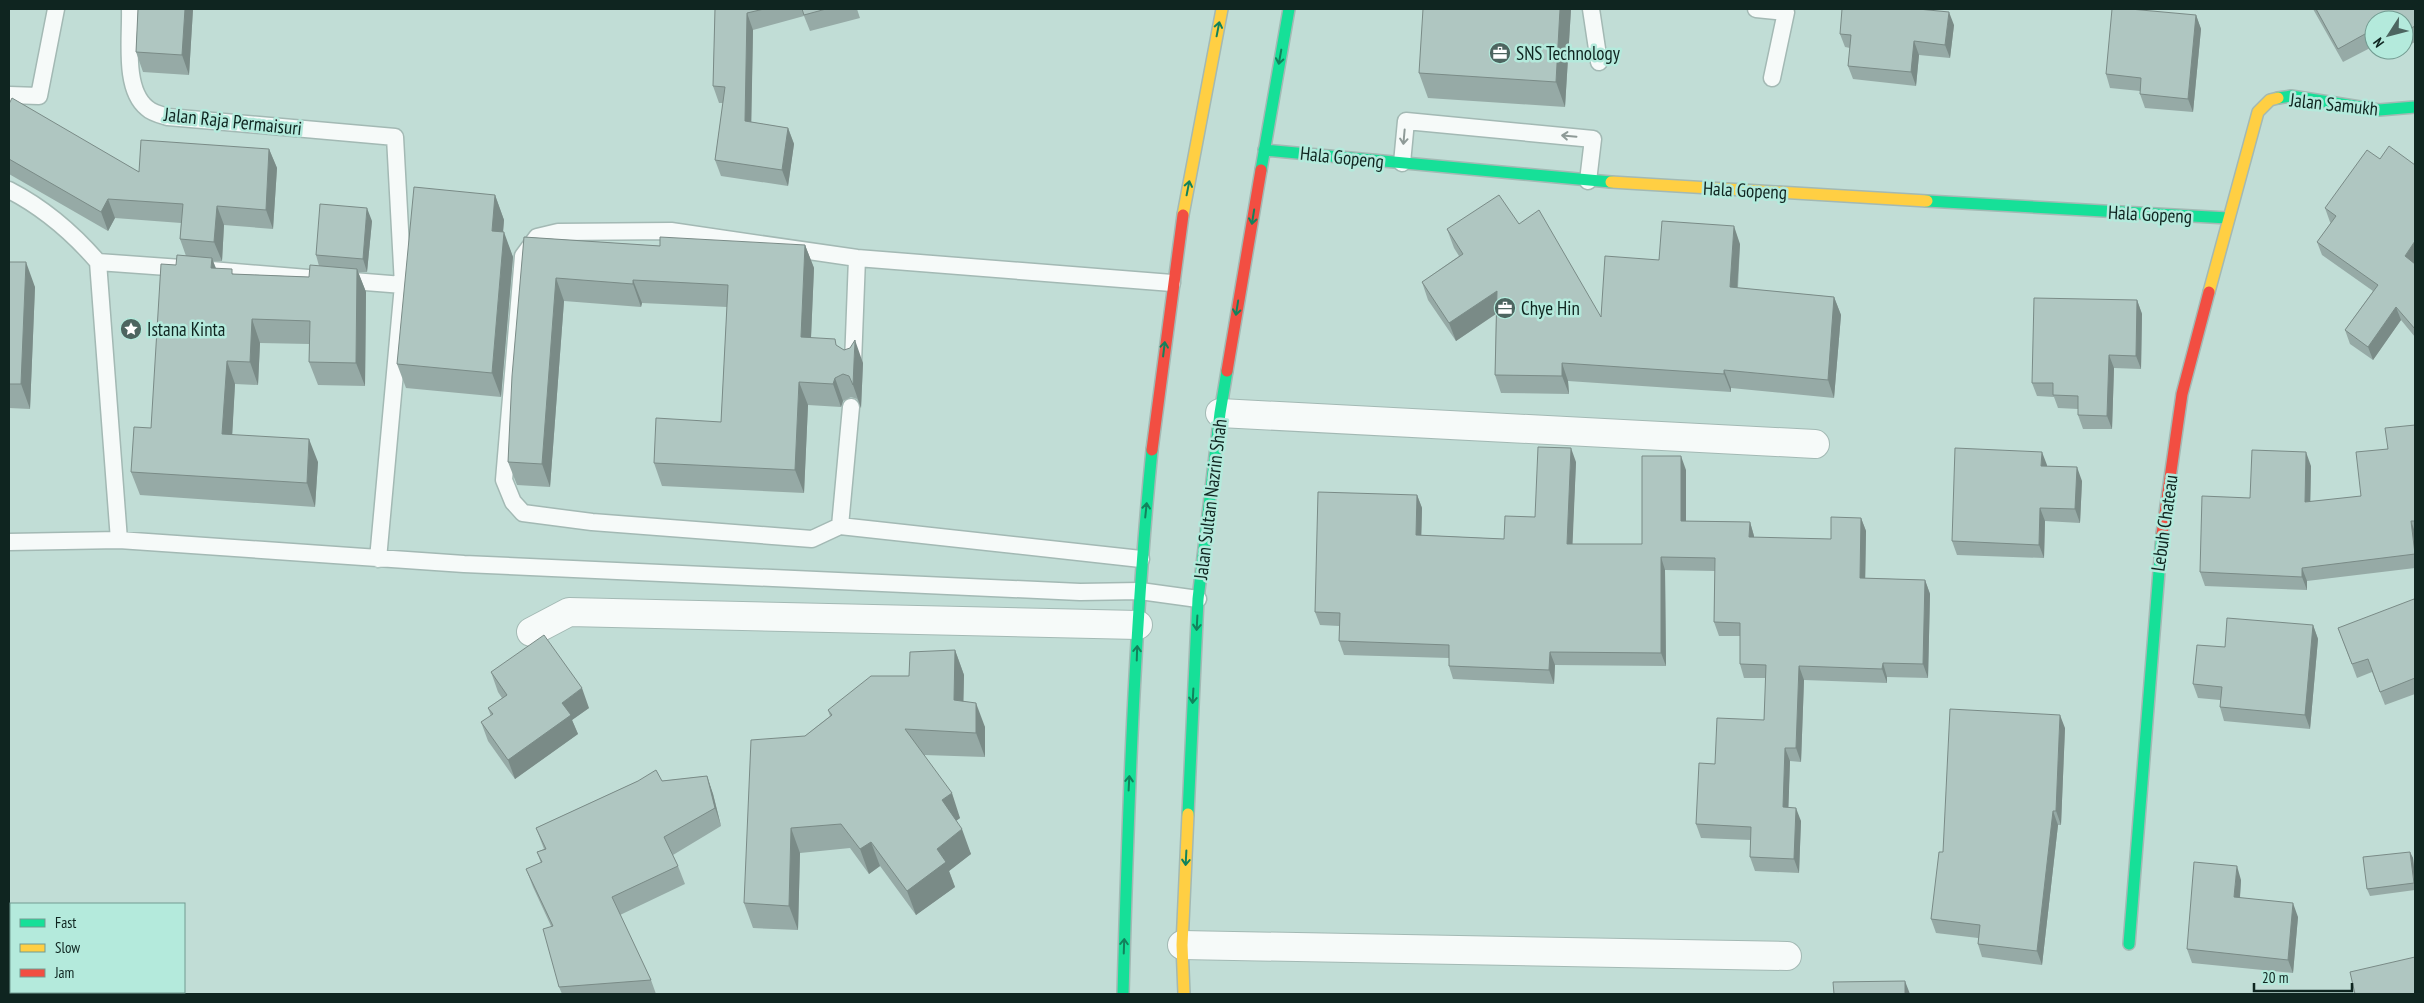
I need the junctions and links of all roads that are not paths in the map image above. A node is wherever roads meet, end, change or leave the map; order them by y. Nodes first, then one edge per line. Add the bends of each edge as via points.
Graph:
1 (56, 9) edge
2 (130, 9) edge
3 (1222, 9) edge
4 (1289, 9) edge
5 (1591, 9) edge
6 (1756, 9) edge
7 (1599, 62) dead end
8 (1772, 78) dead end
9 (9, 95) edge
10 (2415, 107) edge
11 (2258, 112) joint
12 (1264, 150) junction
13 (1402, 163) junction
14 (1588, 181) junction
15 (9, 190) edge
16 (2228, 218) junction
17 (857, 258) junction
18 (98, 262) junction
19 (1172, 283) junction
20 (403, 285) junction
21 (853, 363) edge
22 (851, 407) edge
23 (1220, 413) junction
24 (1815, 444) dead end
25 (840, 526) junction
26 (119, 540) junction
27 (9, 542) edge
28 (378, 559) junction
29 (1141, 559) junction
30 (1140, 592) junction
31 (1198, 599) junction
32 (1138, 625) junction
33 (531, 632) dead end
34 (2130, 944) dead end
35 (1182, 945) junction
36 (1787, 956) dead end
37 (1123, 994) edge
38 (1184, 994) edge

1 - 9 lane via 39,96
2 - 20 lane, Jalan Raja Permaisuri via 131,77 135,95 148,110 168,118 395,137
19 -> 3 main road
4 -> 12 main road, Jalan Sultan Nazrin Shah
5 - 7 lane
6 - 8 lane via 1786,12
10 - 11 main road, Jalan Samukh via 2379,110 2291,96 2270,100
11 - 16 main road, Lebuh Chateau
12 - 13 main road, Hala Gopeng
12 -> 23 main road, Jalan Sultan Nazrin Shah
13 - 14 main road, Hala Gopeng
14 -> 13 lane via 1593,138 1406,121
14 - 16 main road, Hala Gopeng
15 - 18 lane via 29,200 73,233
16 - 34 main road, Lebuh Chateau via 2182,394 2158,558
17 - 19 lane
17 - 21 lane
17 - 25 lane via 671,231 558,232 537,237 522,256 504,480 513,502 523,514 812,539
18 - 20 lane
18 - 26 lane
29 -> 19 main road
20 - 28 lane
22 - 25 lane
23 - 24 street
23 - 31 main road, Jalan Sultan Nazrin Shah
25 - 29 lane
26 - 27 lane
26 - 28 lane
28 - 30 lane via 1080,592
29 - 30 main road
30 - 31 lane
30 - 32 main road
31 -> 35 main road, Jalan Sultan Nazrin Shah
32 - 33 street via 569,612
37 -> 32 main road via 1129,784
35 - 36 street
35 - 38 main road, Jalan Sultan Nazrin Shah

